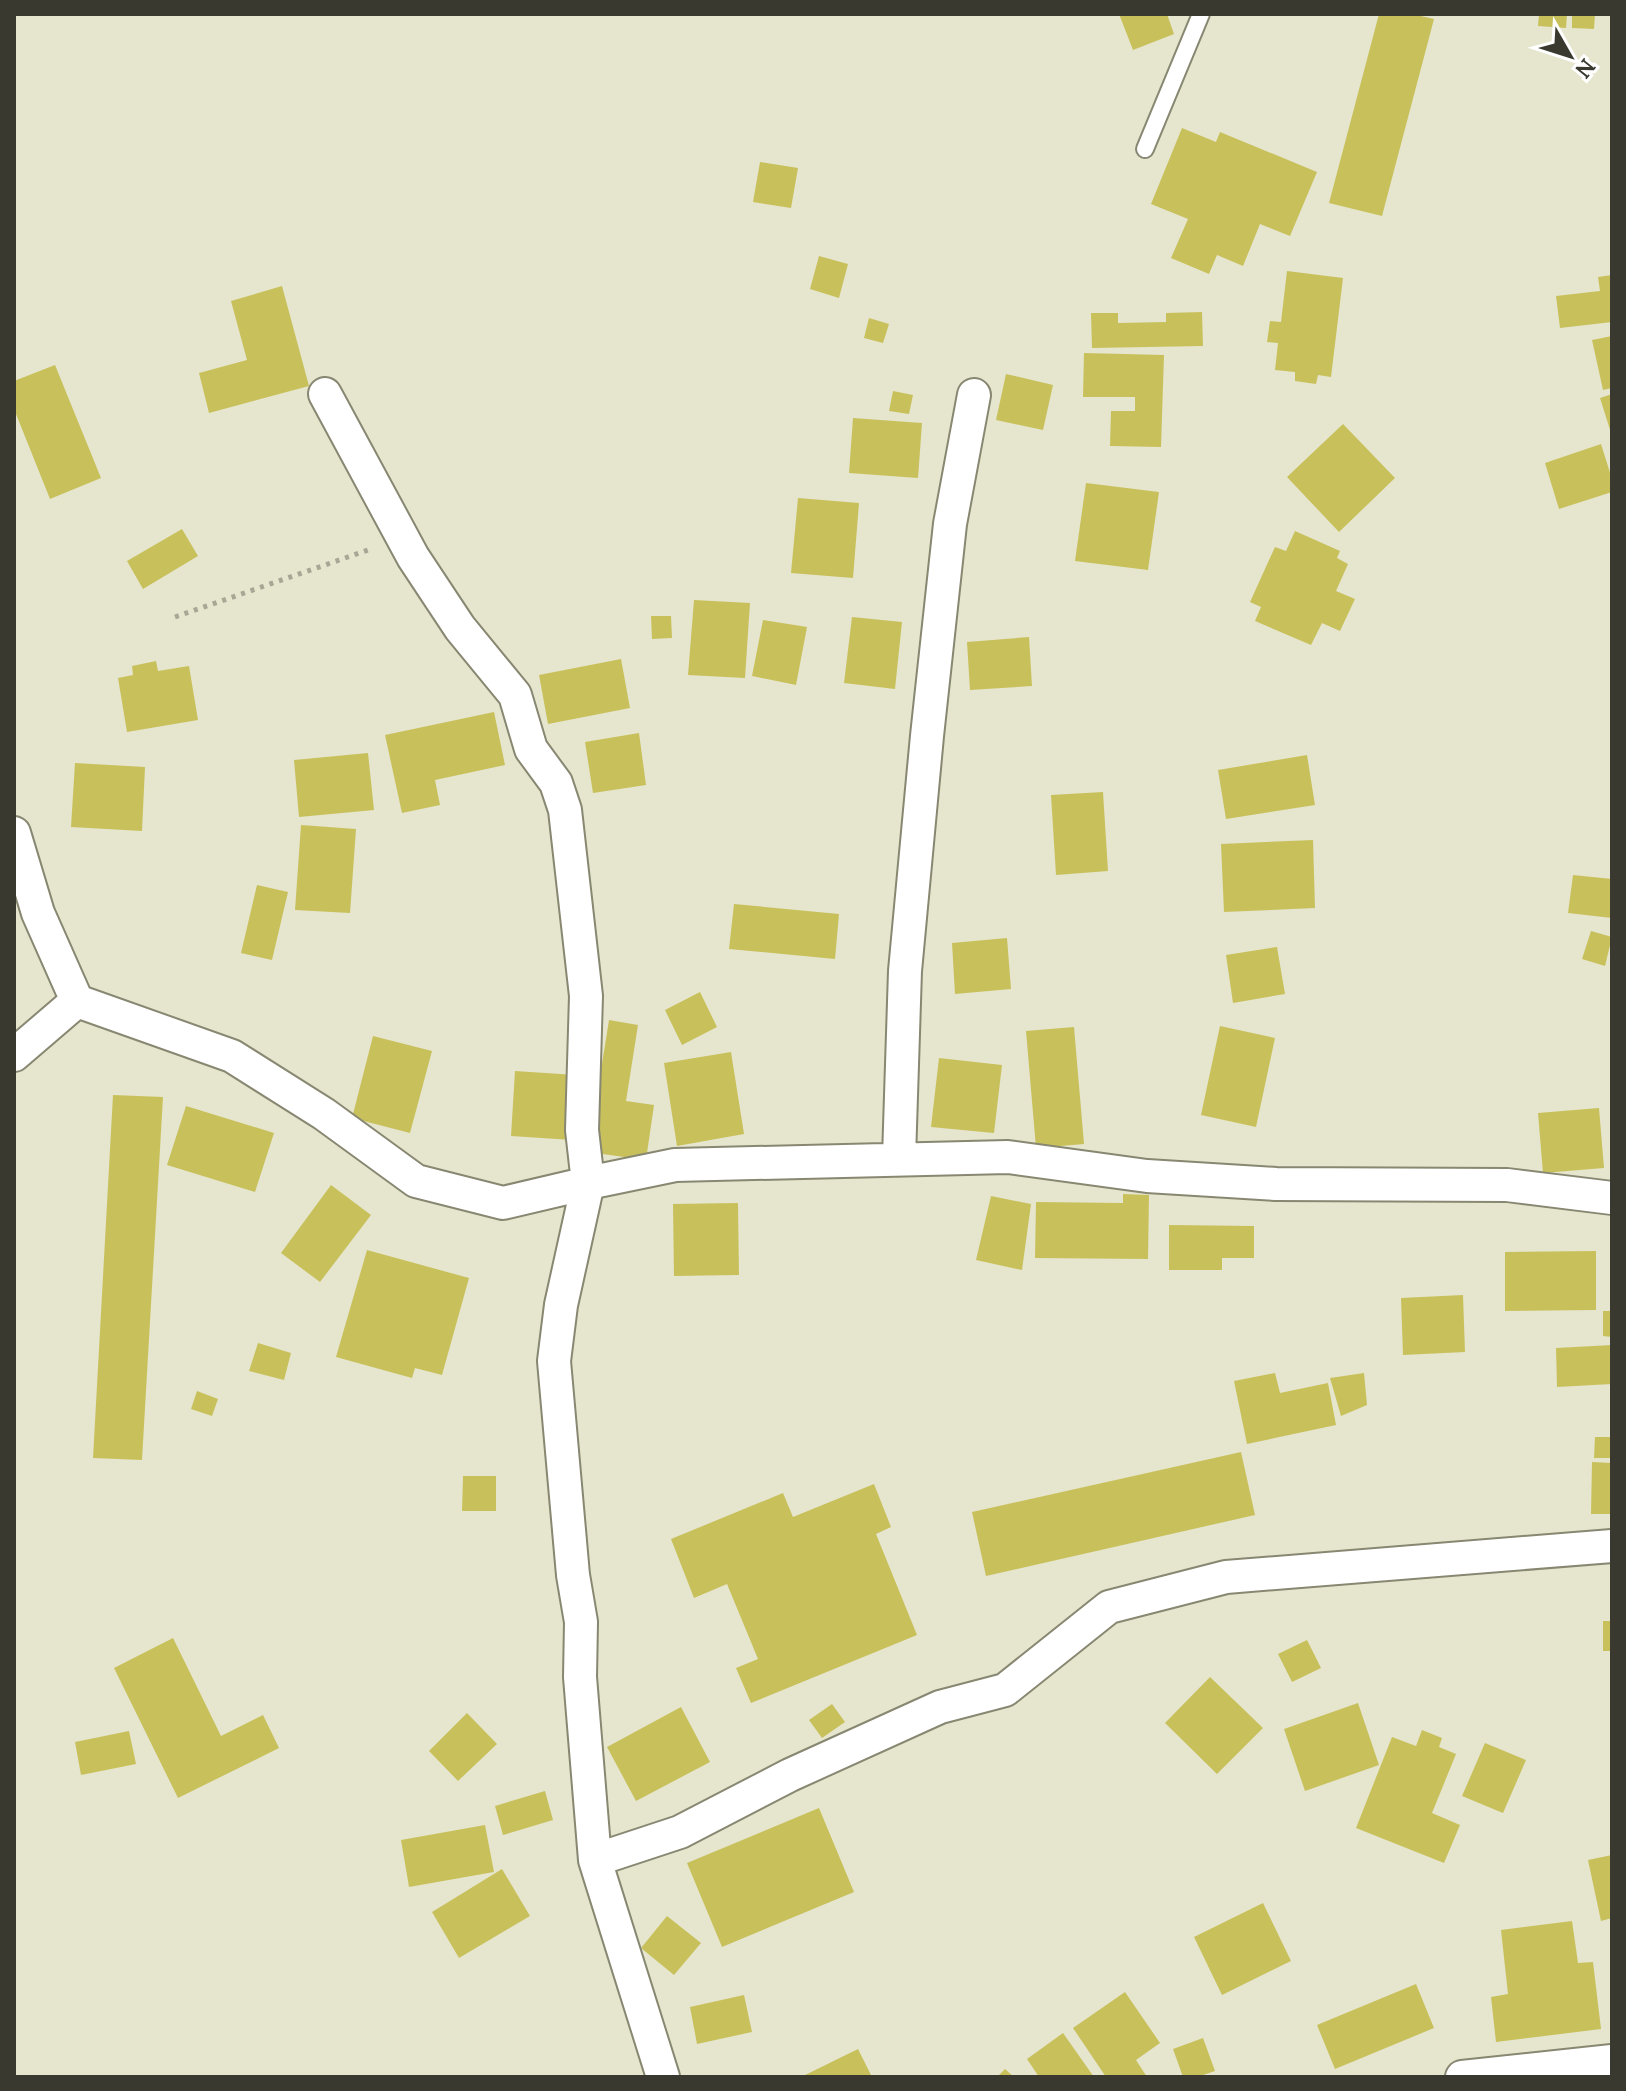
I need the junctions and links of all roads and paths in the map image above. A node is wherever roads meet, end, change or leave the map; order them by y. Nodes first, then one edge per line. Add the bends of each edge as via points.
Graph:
1 (1201, 14) edge
2 (1145, 149) dead end
3 (325, 394) dead end
4 (974, 395) dead end
5 (402, 538) junction
6 (175, 617) dead end
7 (14, 833) edge
8 (77, 1001) junction
9 (14, 1055) edge
10 (899, 1158) junction
11 (588, 1183) junction
12 (1612, 1198) edge
13 (1612, 1546) edge
14 (595, 1860) junction
15 (1612, 2061) edge
16 (663, 2077) edge
17 (1462, 2077) edge

1 - 2 lane
3 - 5 street
4 - 10 street via 950,524 927,736 905,971
5 - 6 path
5 - 11 street via 460,628 515,695 531,749 556,783 565,810 586,996 582,1130
7 - 8 street via 38,913
8 - 9 street
8 - 11 street via 232,1056 416,1181 503,1203
10 - 11 street via 675,1165
10 - 12 street via 1008,1157 1162,1177 1276,1184 1507,1185
11 - 14 street via 554,1361 581,1622 580,1677
13 - 14 street via 1226,1577 1109,1607 1005,1690 940,1707 680,1832
14 - 16 street
15 - 17 street

